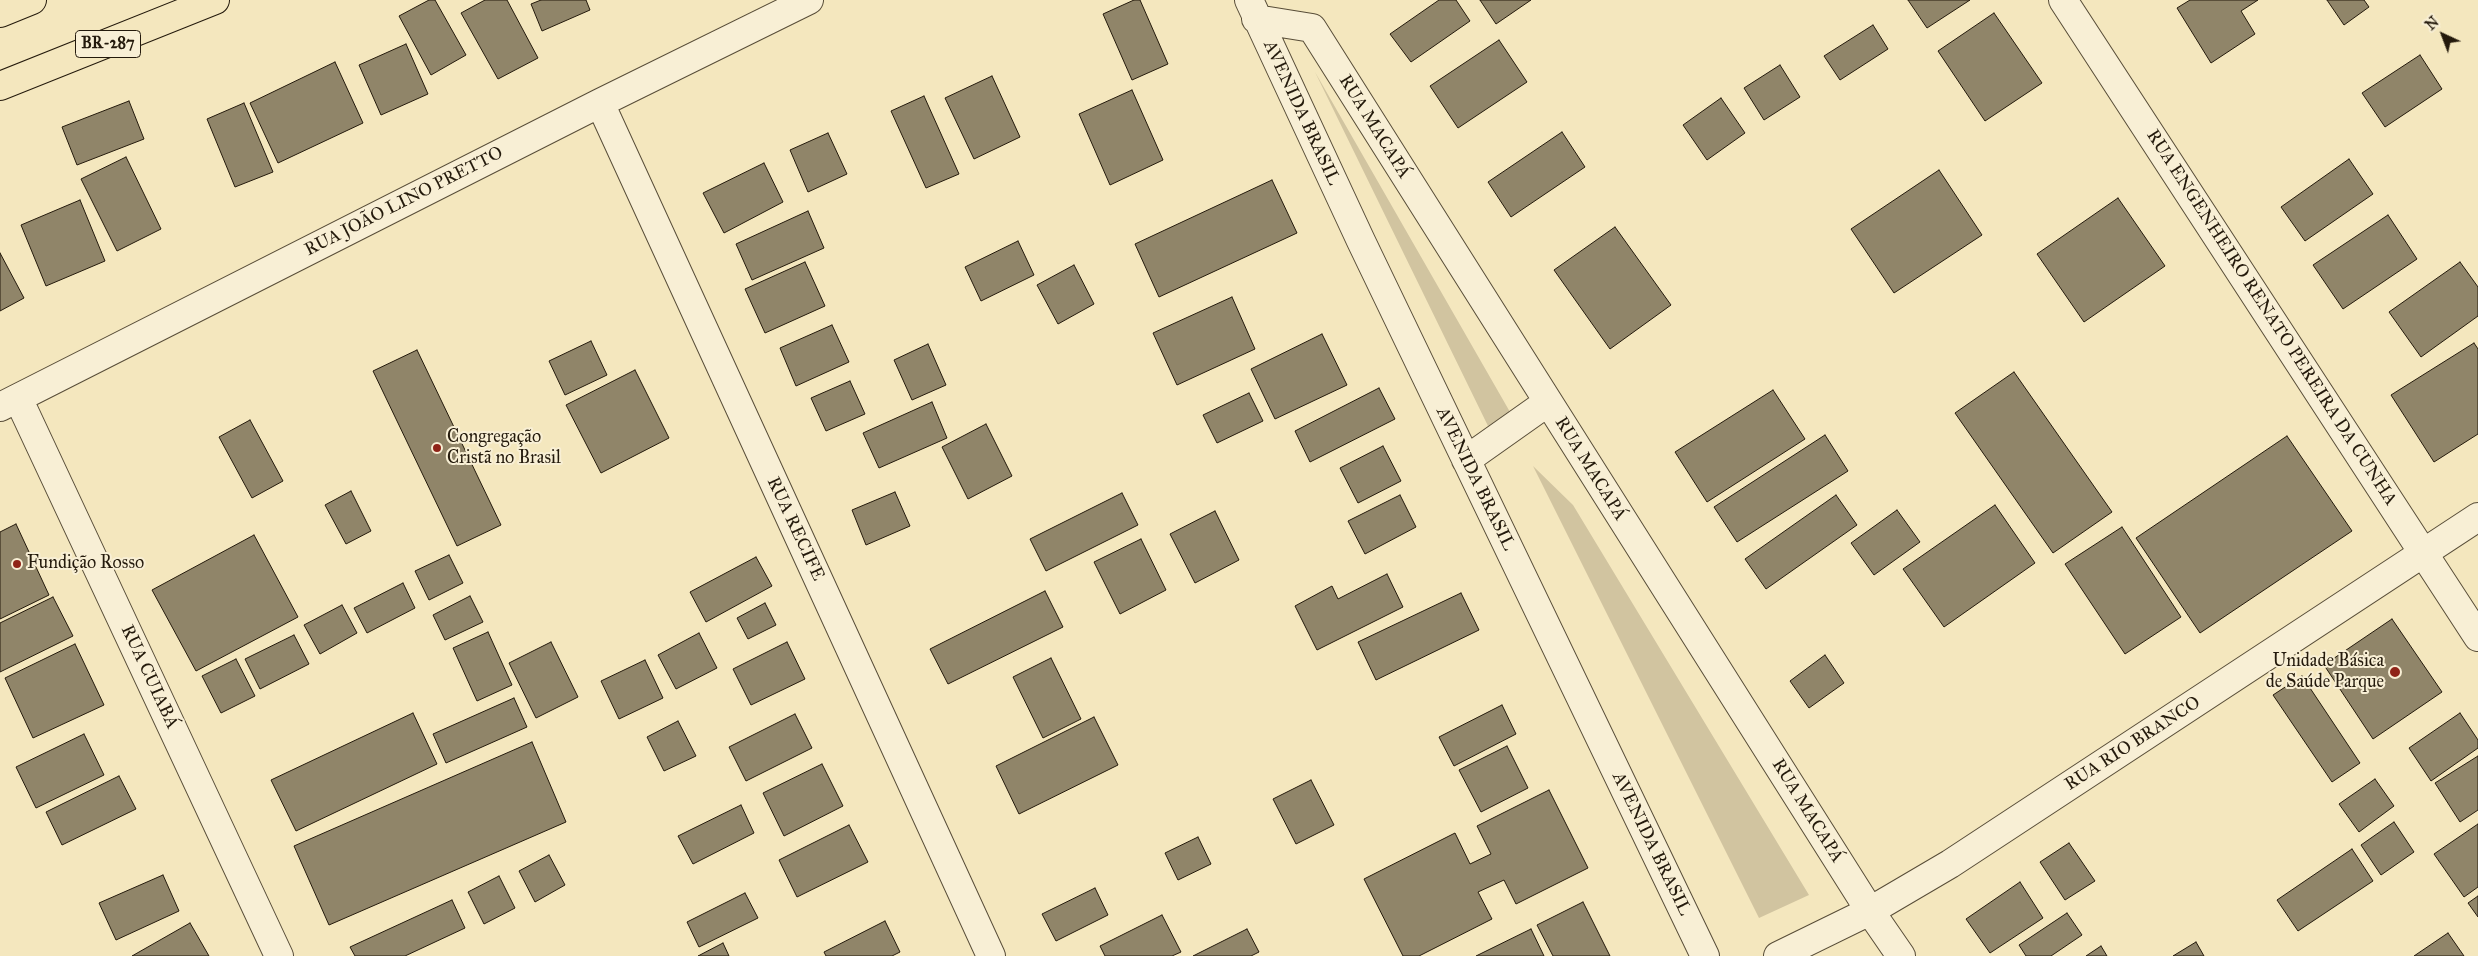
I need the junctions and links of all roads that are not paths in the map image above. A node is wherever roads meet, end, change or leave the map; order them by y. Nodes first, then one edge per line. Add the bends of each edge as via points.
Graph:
1 (32, 0) edge
2 (215, 0) edge
3 (809, 0) edge
4 (2063, 0) edge
5 (1253, 9) edge
6 (0, 13) edge
7 (0, 86) edge
8 (600, 103) junction
9 (1548, 402) junction
10 (9, 403) edge
11 (1466, 460) junction
12 (2478, 517) edge
13 (2424, 553) junction
14 (2478, 637) edge
15 (1870, 911) junction
16 (279, 956) edge
17 (990, 956) edge
18 (1705, 956) edge
19 (1778, 956) edge
20 (1901, 956) edge

1 - 6 highway
2 - 7 highway, BR-287
3 - 8 street, RUA JOÃO LINO PRETTO
4 - 13 street, RUA ENGENHEIRO RENATO PEREIRA DA CUNHA
5 - 9 street, RUA MACAPÁ via 1312,28
5 - 11 street, AVENIDA BRASIL
8 - 10 street, RUA JOÃO LINO PRETTO
8 - 17 street, RUA RECIFE
9 - 11 street
9 - 15 street, RUA MACAPÁ
10 - 16 street, RUA CUIABÁ
11 - 18 street, AVENIDA BRASIL
12 - 13 street, RUA RIO BRANCO
13 - 14 street, RUA ENGENHEIRO RENATO PEREIRA DA CUNHA
13 - 15 street, RUA RIO BRANCO via 1950,864
15 - 19 street, RUA RIO BRANCO
15 - 20 street, RUA MACAPÁ

